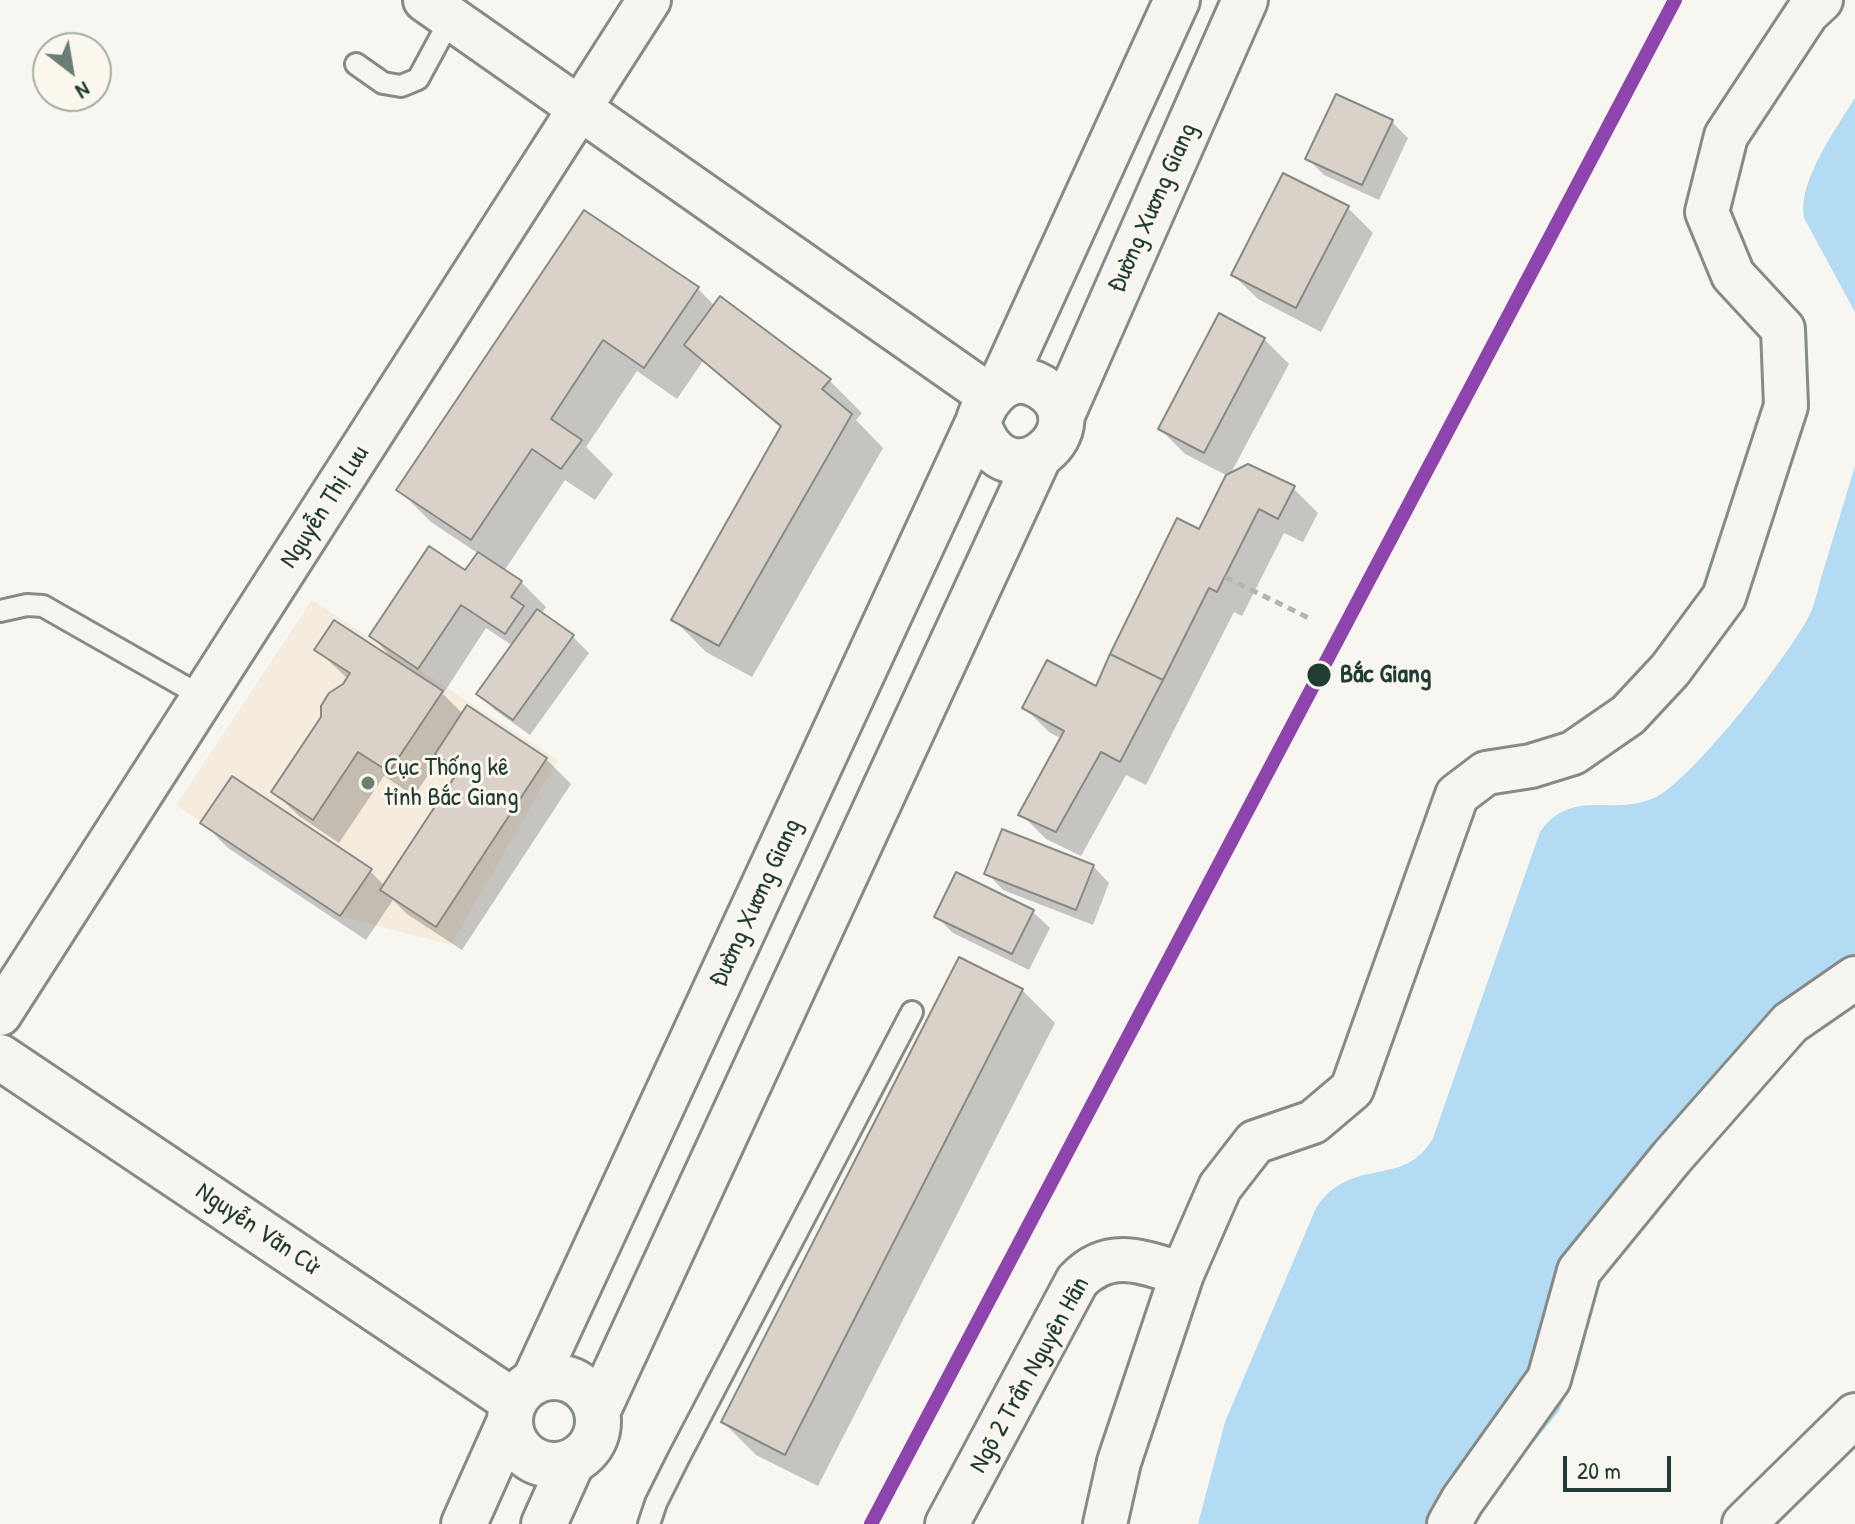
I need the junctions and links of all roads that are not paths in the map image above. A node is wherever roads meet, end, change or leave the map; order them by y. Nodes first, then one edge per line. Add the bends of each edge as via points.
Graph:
1 (649, 0) edge
2 (1177, 0) edge
3 (1245, 0) edge
4 (1821, 0) edge
5 (438, 9) edge
6 (356, 64) dead end
7 (581, 108) junction
8 (990, 402) junction
9 (1061, 417) junction
10 (1038, 458) junction
11 (0, 611) edge
12 (203, 697) junction
13 (1855, 978) edge
14 (912, 1012) dead end
15 (0, 1014) edge
16 (0, 1057) edge
17 (1182, 1274) junction
18 (519, 1402) junction
19 (597, 1412) junction
20 (1855, 1415) edge
21 (572, 1462) junction
22 (1467, 1516) edge
23 (464, 1524) edge
24 (544, 1524) edge
25 (649, 1524) edge
26 (947, 1524) edge
27 (1105, 1524) edge
28 (1744, 1524) edge

1 - 7 street, Nguyễn Thị Lưu
2 - 8 main road, Đường Xương Giang
3 - 9 main road, Đường Xương Giang
4 - 17 street via 1807,13 1726,136 1707,212 1733,275 1783,329 1786,406 1724,597 1670,670 1628,715 1573,753 1486,773 1457,795 1352,1089 1313,1122 1255,1142 1220,1187
5 - 6 lane via 418,79 401,86 383,83
5 - 7 street
7 - 8 street
7 - 12 street, Nguyễn Thị Lưu
8 - 9 main road via 1023,382 1048,392
8 - 10 main road via 988,445 1017,462
8 - 18 main road, Đường Xương Giang
9 - 10 main road via 1056,441
10 - 19 main road
11 - 12 lane via 43,606
12 - 15 street, Nguyễn Thị Lưu
13 - 22 street via 1790,1023 1579,1271 1549,1379
14 - 25 lane
16 - 18 main road, Nguyễn Văn Cừ
17 - 26 street, Ngõ 2 Trần Nguyên Hãn via 1121,1258 1088,1270 1077,1281
17 - 27 street via 1119,1462
18 - 19 main road via 560,1378 585,1389
18 - 21 main road via 513,1436 519,1448 543,1464
18 - 23 main road, Đường Xương Giang
19 - 21 main road via 593,1441
20 - 28 street
21 - 24 main road

